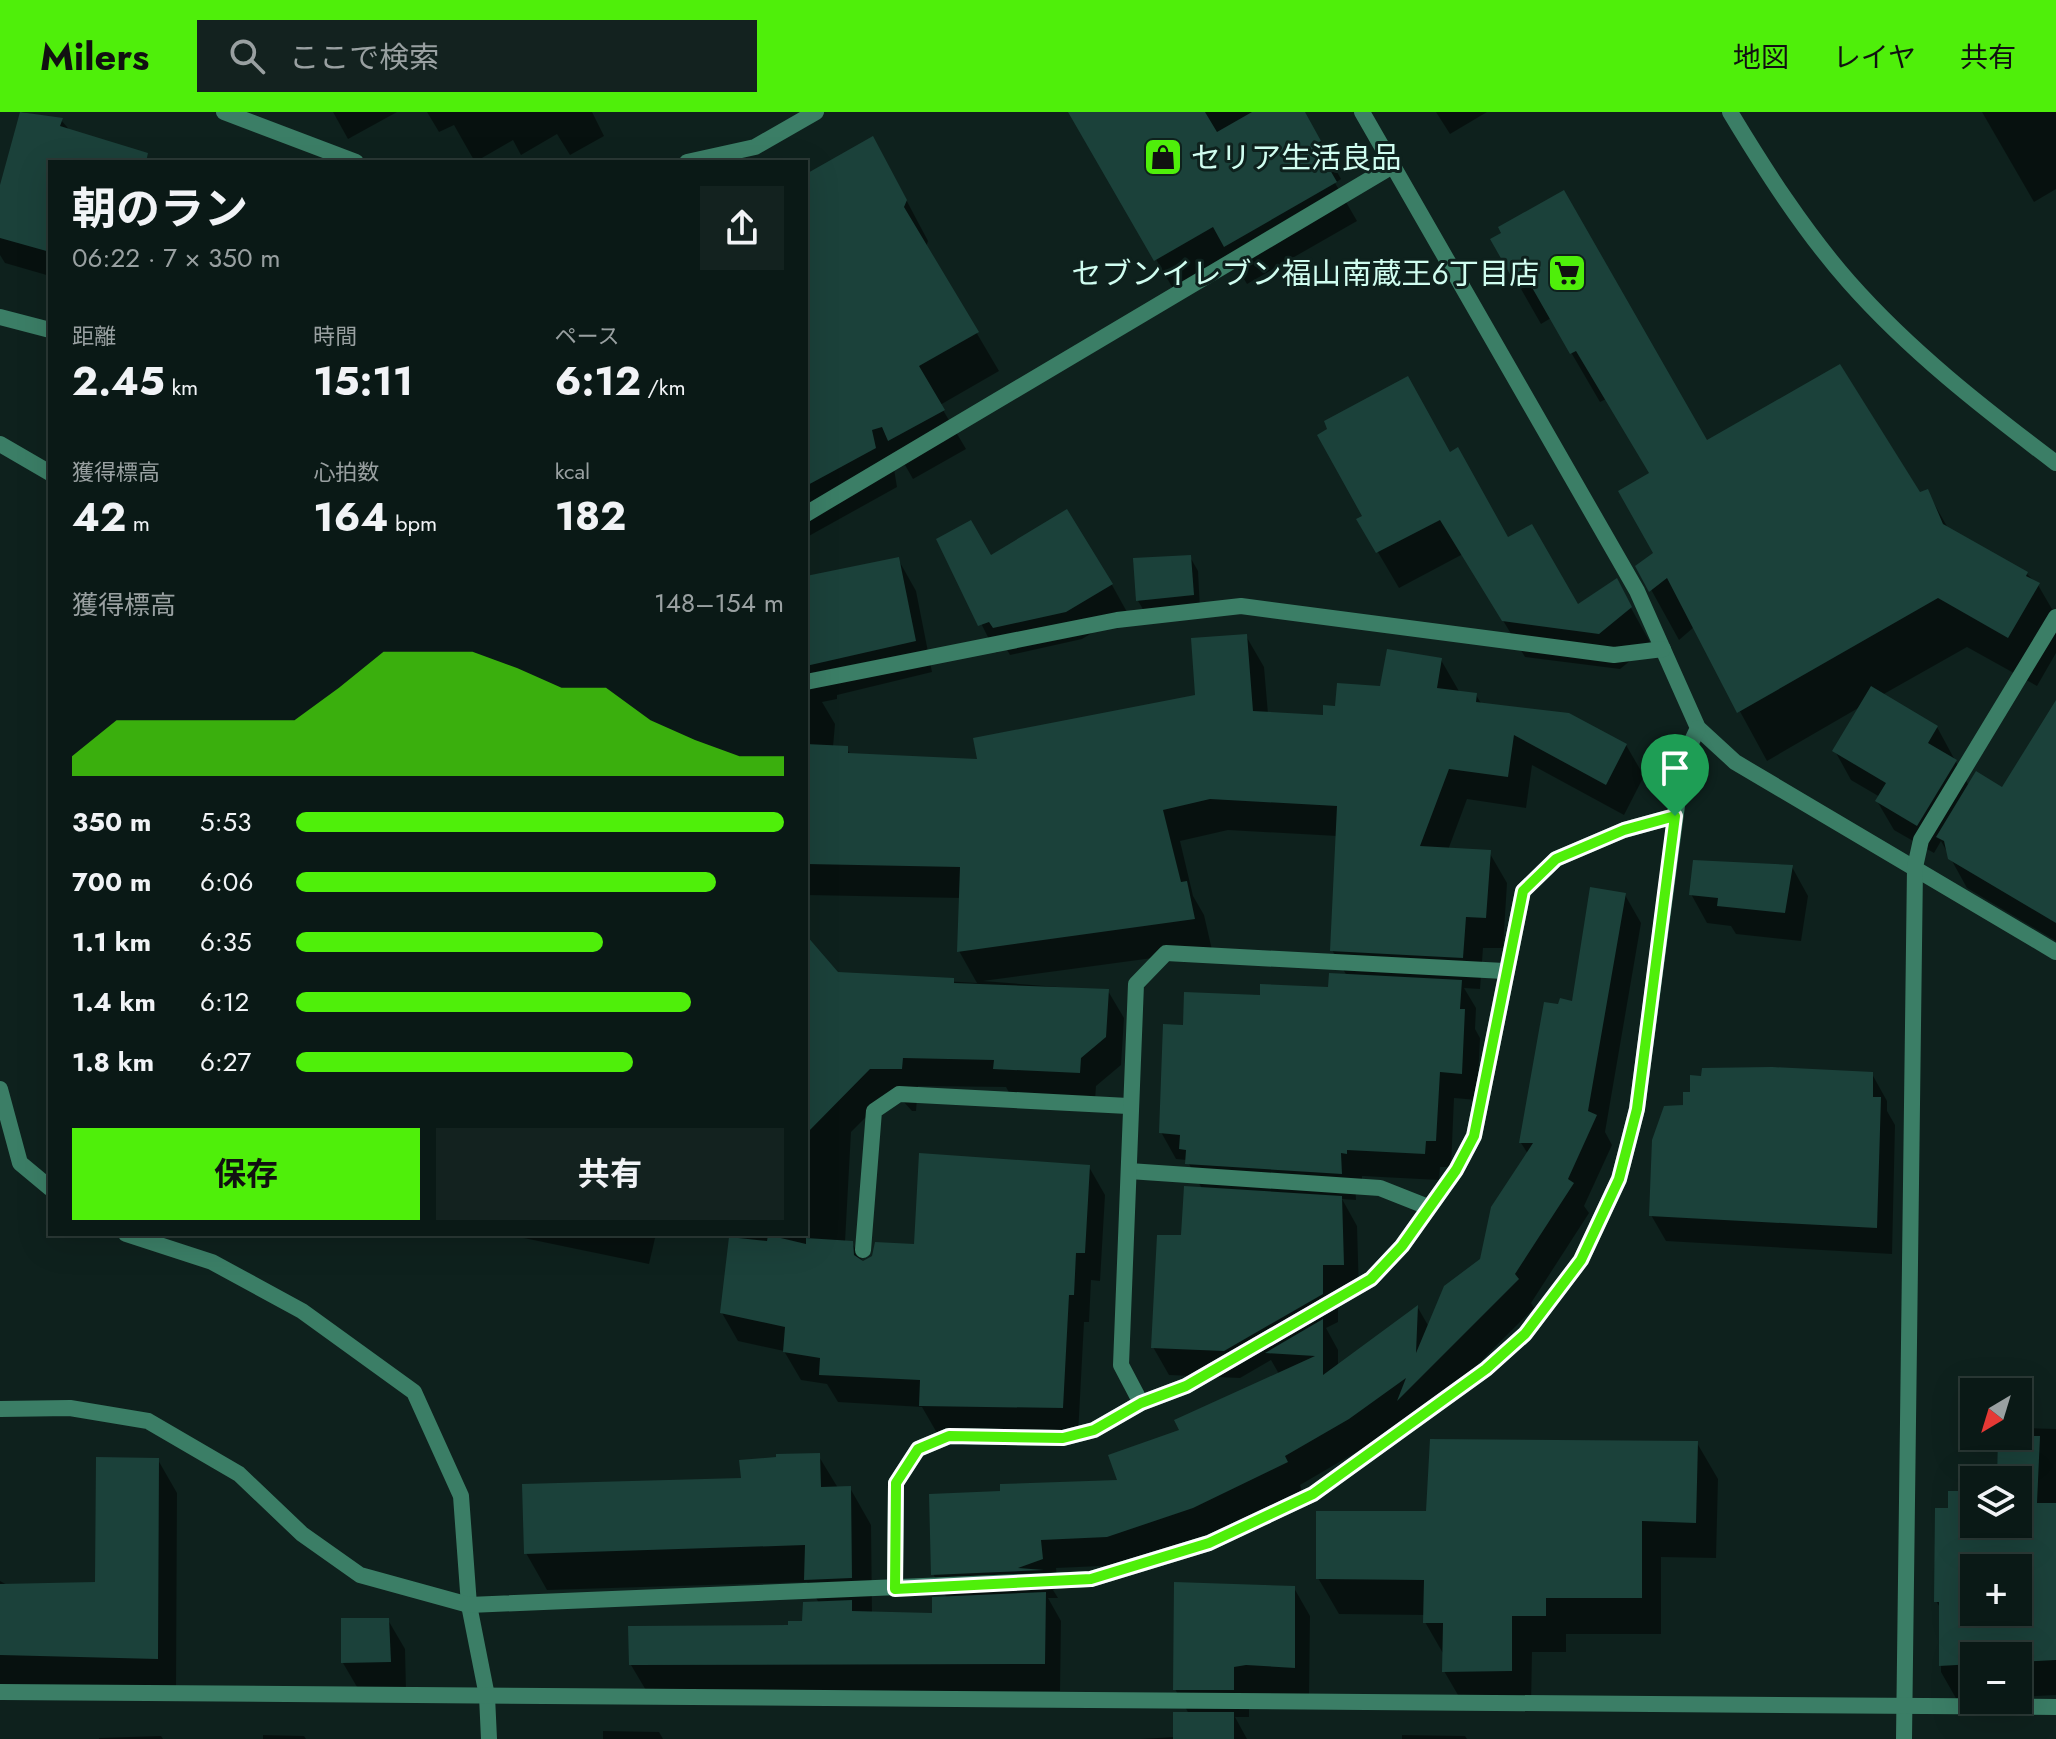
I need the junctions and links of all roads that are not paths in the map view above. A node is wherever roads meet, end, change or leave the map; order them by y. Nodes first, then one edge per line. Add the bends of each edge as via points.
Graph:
1 (224, 112) edge
2 (816, 112) edge
3 (1362, 112) edge
4 (1730, 112) edge
5 (351, 160) edge
6 (696, 160) edge
7 (1394, 165) junction
8 (0, 317) edge
9 (48, 329) edge
10 (0, 444) edge
11 (2056, 463) edge
12 (48, 472) edge
13 (808, 513) edge
14 (2056, 617) edge
15 (1663, 649) junction
16 (808, 682) edge
17 (1698, 728) junction
18 (1675, 816) junction
19 (1915, 867) junction
20 (2056, 952) edge
21 (1504, 971) junction
22 (0, 1089) edge
23 (1128, 1106) junction
24 (1129, 1171) junction
25 (48, 1186) edge
26 (1428, 1207) junction
27 (132, 1236) edge
28 (863, 1250) dead end
29 (1141, 1403) junction
30 (0, 1409) edge
31 (895, 1589) junction
32 (469, 1605) junction
33 (0, 1692) edge
34 (487, 1696) junction
35 (1904, 1705) junction
36 (2056, 1707) edge
37 (489, 1739) edge
38 (1904, 1739) edge

1 - 5 street
2 - 6 street via 755,147
3 - 7 street
4 - 11 street via 1761,164 1849,282 1965,395
7 - 13 street
7 - 15 street via 1637,591
8 - 9 street
10 - 12 street
14 - 19 street via 1921,840
15 - 16 street via 1614,655 1241,606 1117,620
15 - 17 street
17 - 18 street via 1683,760
17 - 19 street via 1735,762
18 - 21 street via 1624,830 1556,859 1523,891
18 - 31 street via 1637,1109 1619,1179 1581,1260 1525,1334 1486,1369 1313,1494 1209,1543 1091,1579
19 - 20 street
19 - 35 street
21 - 23 street via 1166,953 1136,984
21 - 26 street via 1474,1136
22 - 25 street via 20,1163
23 - 24 street
23 - 28 street via 899,1094 874,1111
24 - 26 street via 1380,1188
24 - 29 street via 1121,1365
26 - 29 street via 1371,1279 1186,1386
27 - 32 street via 212,1262 302,1311 414,1392 461,1496
29 - 31 street via 1094,1430 1063,1438 949,1436 918,1449 896,1483
30 - 32 street via 70,1408 148,1421 239,1474 302,1534 360,1575
31 - 32 street
32 - 34 street
33 - 34 street
34 - 35 street
34 - 37 street
35 - 36 street
35 - 38 street

